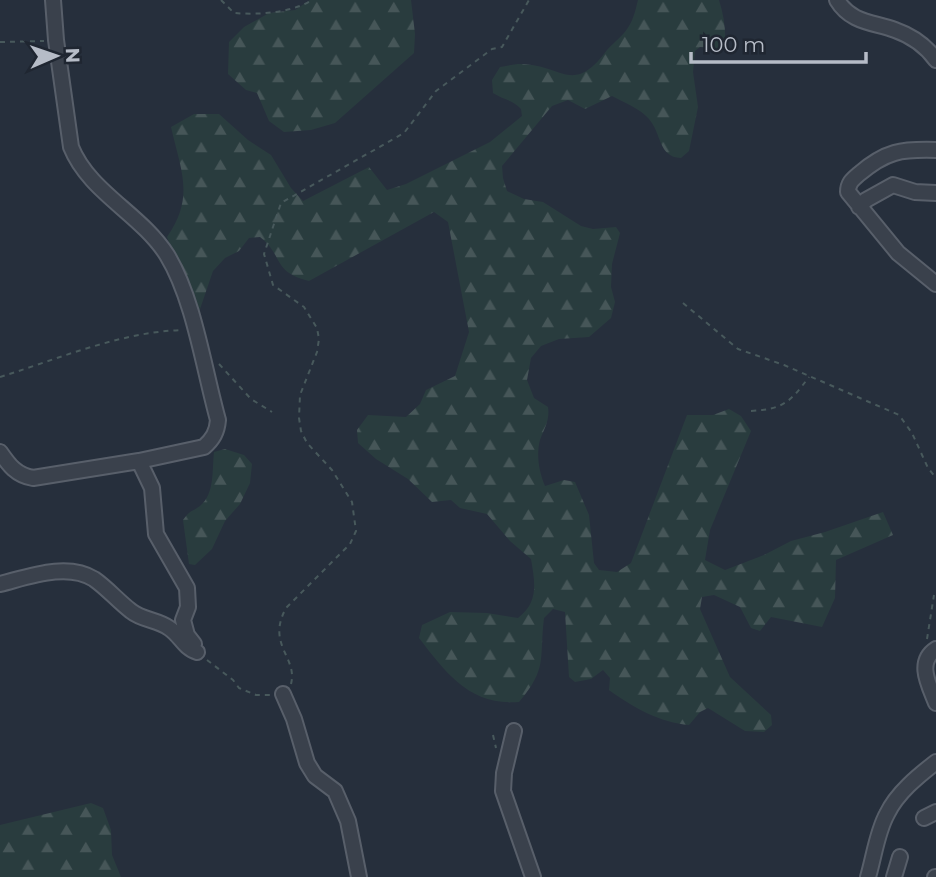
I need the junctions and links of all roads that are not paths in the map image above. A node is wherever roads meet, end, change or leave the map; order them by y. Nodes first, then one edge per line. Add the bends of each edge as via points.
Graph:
1 (53, 0) edge
2 (837, 0) edge
3 (936, 60) edge
4 (936, 150) edge
5 (936, 193) edge
6 (859, 207) junction
7 (936, 284) edge
8 (0, 452) edge
9 (139, 461) junction
10 (0, 584) edge
11 (931, 653) edge
12 (283, 694) road end
13 (936, 703) edge
14 (514, 731) dead end
15 (936, 762) edge
16 (900, 857) dead end
17 (359, 877) edge
18 (533, 877) edge
19 (868, 877) edge
20 (894, 877) edge

1 - 9 street via 76,161 145,226 167,255 186,296 218,420 212,440 204,447
2 - 3 street via 856,19 910,36
4 - 6 street via 907,149 874,161 848,186
5 - 6 street via 893,185
6 - 7 street via 898,253
8 - 9 street via 11,468 33,478
9 - 10 street via 152,488 156,534 187,589 184,627 197,652 167,626 142,618 85,574 44,574
11 - 13 street via 925,668
12 - 17 street via 307,763 315,776 335,791 348,821
14 - 18 street via 503,791
15 - 19 street via 890,807
16 - 20 street

